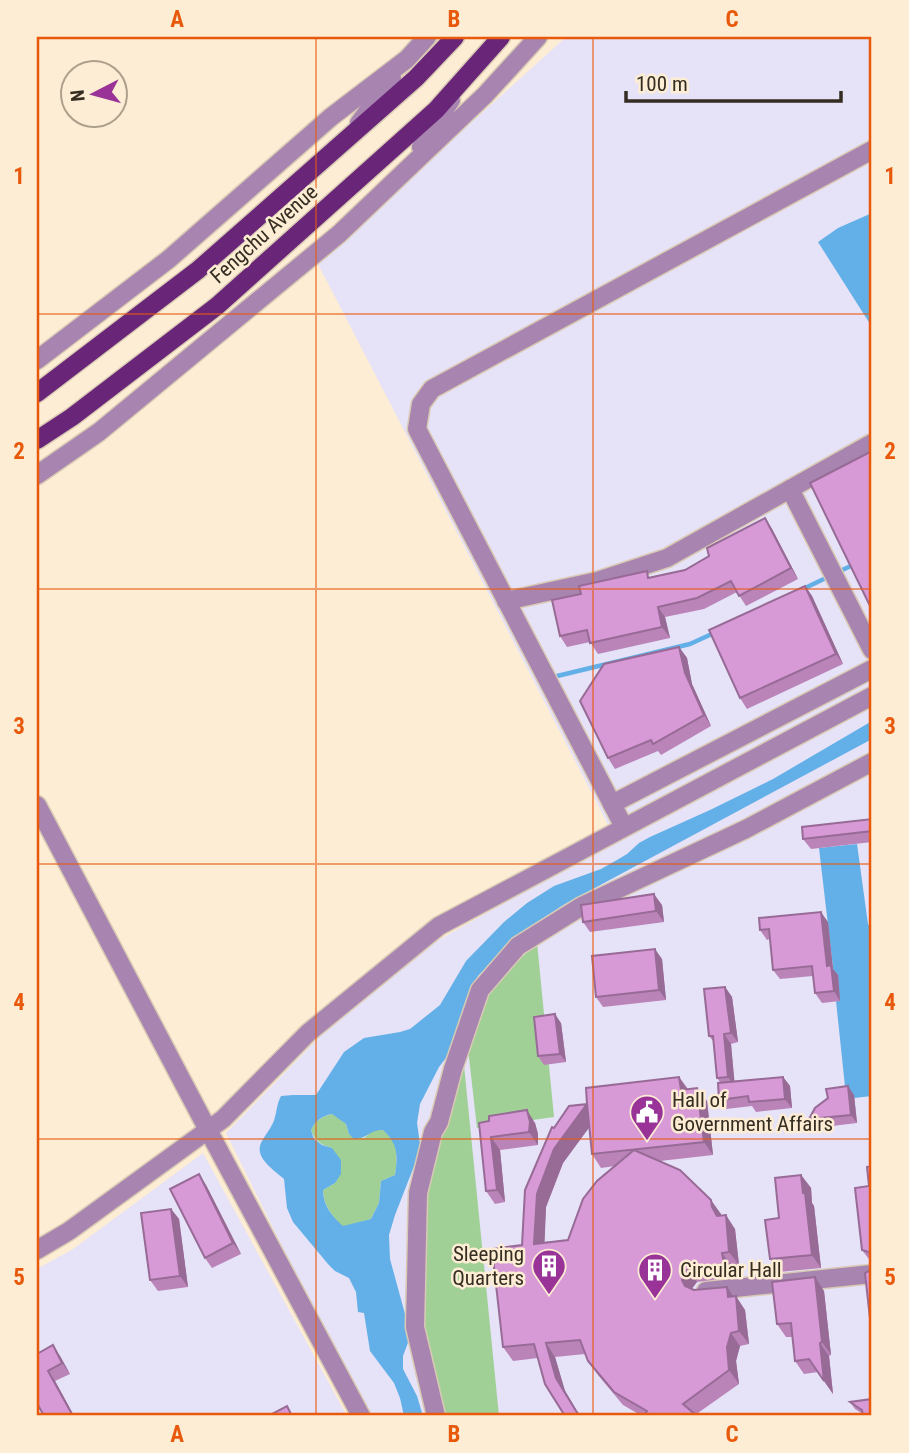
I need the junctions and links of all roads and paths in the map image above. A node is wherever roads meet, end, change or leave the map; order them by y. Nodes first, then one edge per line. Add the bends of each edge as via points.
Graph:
1 (428, 37) edge
2 (455, 37) edge
3 (501, 37) edge
4 (538, 37) edge
5 (407, 58) junction
6 (468, 74) junction
7 (343, 144) junction
8 (872, 150) edge
9 (406, 171) junction
10 (37, 360) edge
11 (37, 393) edge
12 (37, 440) edge
13 (872, 443) edge
14 (37, 475) edge
15 (790, 489) junction
16 (506, 601) junction
17 (872, 650) edge
18 (872, 669) edge
19 (872, 696) edge
20 (872, 762) edge
21 (37, 804) edge
22 (612, 804) junction
23 (624, 827) junction
24 (208, 1130) junction
25 (37, 1250) edge
26 (872, 1274) edge
27 (703, 1292) edge
28 (360, 1416) edge
29 (436, 1416) edge

1 - 5 street
2 - 7 main road, Fengchu Avenue
3 - 6 main road, Fengchu Avenue
4 - 9 street
5 - 7 street
5 - 10 street via 331,117 169,259
6 - 9 street
6 - 12 main road, Fengchu Avenue via 436,110 217,306
7 - 11 main road, Fengchu Avenue via 198,270
8 - 16 street via 432,389 421,404 417,429
9 - 14 street via 339,234 99,432
13 - 15 street
15 - 16 street via 667,558 597,581
15 - 17 street
16 - 22 street
18 - 22 street
19 - 23 street
20 - 29 street via 746,829 582,906 518,946 480,990 418,1193 415,1327
21 - 24 street
22 - 23 street
23 - 24 street via 439,926 308,1032
24 - 25 street
24 - 28 street
26 - 27 street

